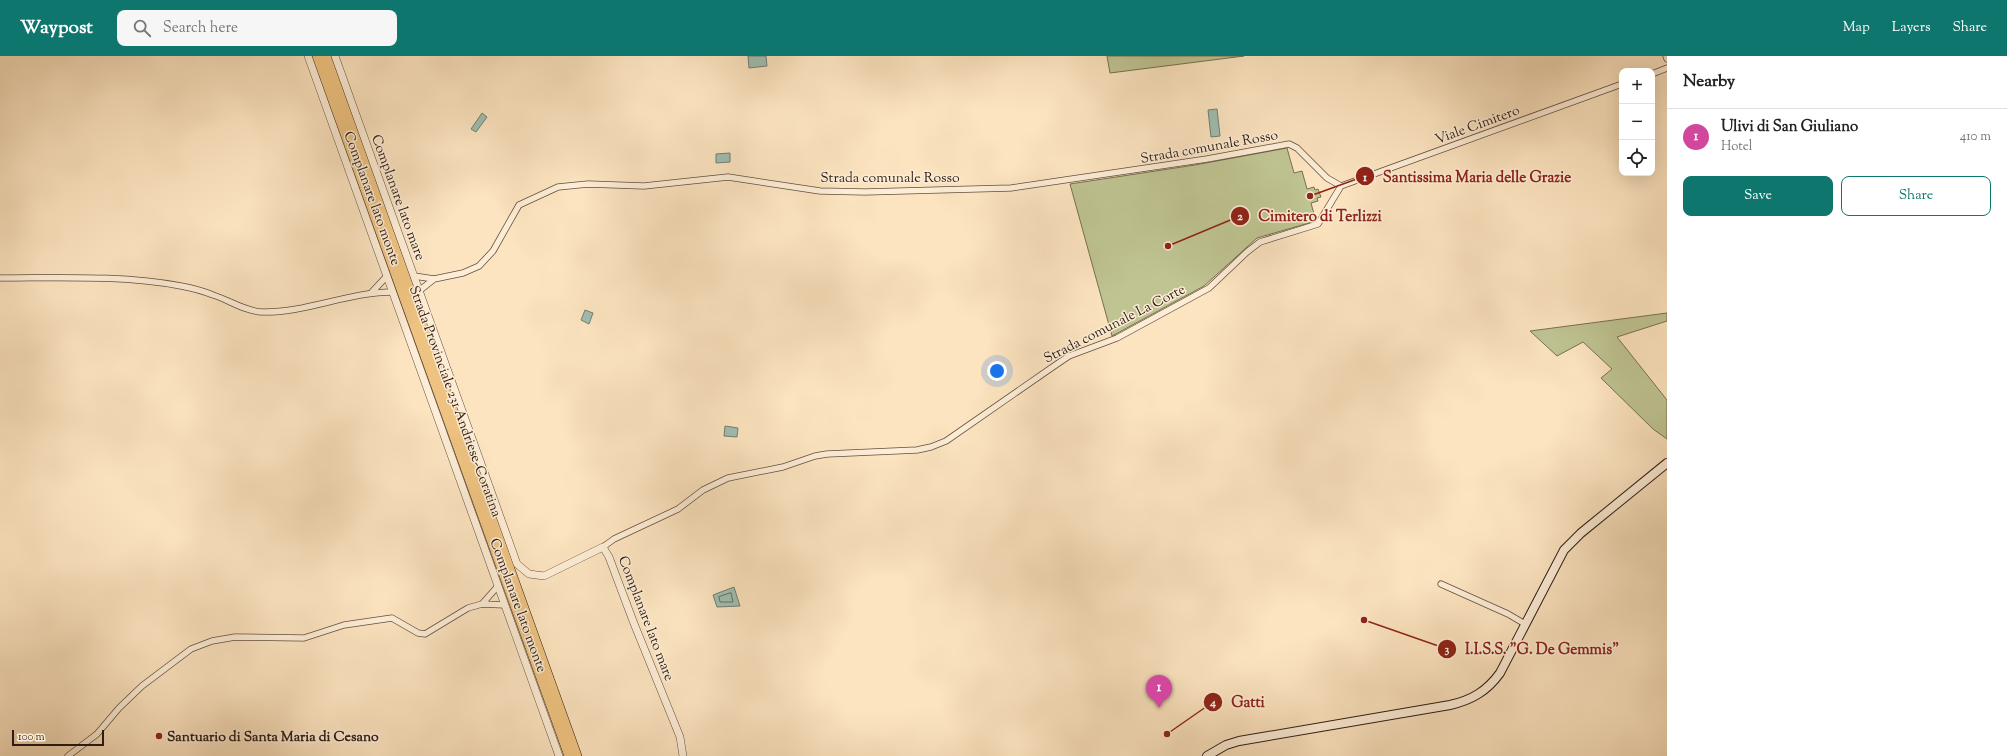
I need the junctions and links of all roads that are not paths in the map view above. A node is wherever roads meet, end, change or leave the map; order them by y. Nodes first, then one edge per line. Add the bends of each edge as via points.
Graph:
1 (308, 56) edge
2 (317, 56) edge
3 (326, 56) edge
4 (335, 56) edge
5 (1667, 68) edge
6 (1655, 73) edge
7 (1619, 85) edge
8 (1341, 186) junction
9 (387, 276) junction
10 (414, 276) junction
11 (0, 278) edge
12 (434, 279) junction
13 (372, 292) junction
14 (393, 292) junction
15 (419, 292) junction
16 (1667, 463) edge
17 (603, 547) junction
18 (1441, 584) dead end
19 (498, 586) junction
20 (482, 604) junction
21 (505, 605) junction
22 (1525, 624) junction
23 (68, 756) edge
24 (559, 756) edge
25 (568, 756) edge
26 (577, 756) edge
27 (683, 756) edge
28 (1207, 756) edge

1 - 9 street, Complanare lato monte
2 - 25 highway, Strada Provinciale 231 Andriese-Coratina
3 - 26 highway, Strada Provinciale 231 Andriese-Coratina
4 - 10 street, Complanare lato mare
5 - 6 street
7 - 8 street, Viale Cimitero
8 - 12 street, Strada comunale Rosso via 1327,178 1297,148 1289,144 1207,160 1010,188 865,192 820,190 728,177 644,186 558,186 519,205 493,251 482,264 463,273
8 - 17 street, Strada comunale La Corte via 1320,220 1311,227 1260,242 1209,288 1117,338 1069,356 939,444 917,450 821,455 783,467 728,478 702,490 678,509 614,539
9 - 13 street
9 - 14 street, Complanare lato monte
10 - 12 street, Strada comunale Rosso
10 - 15 street, Complanare lato mare
11 - 13 street via 146,281 208,293 243,308 260,312 308,307
12 - 15 street, Strada comunale Rosso
13 - 14 street
14 - 19 street, Complanare lato monte
15 - 17 street, Complanare lato mare via 517,564 529,574 544,576
16 - 22 main road via 1581,533 1564,550
17 - 27 street, Complanare lato mare via 676,725 682,742
18 - 22 street
19 - 20 street
19 - 21 street, Complanare lato monte
20 - 21 street
20 - 23 street via 458,613 425,634 418,633 392,618 344,626 304,638 250,636 222,639 201,645 142,686 97,734
21 - 24 street, Complanare lato monte
22 - 28 main road via 1498,676 1483,692 1470,700 1239,741

